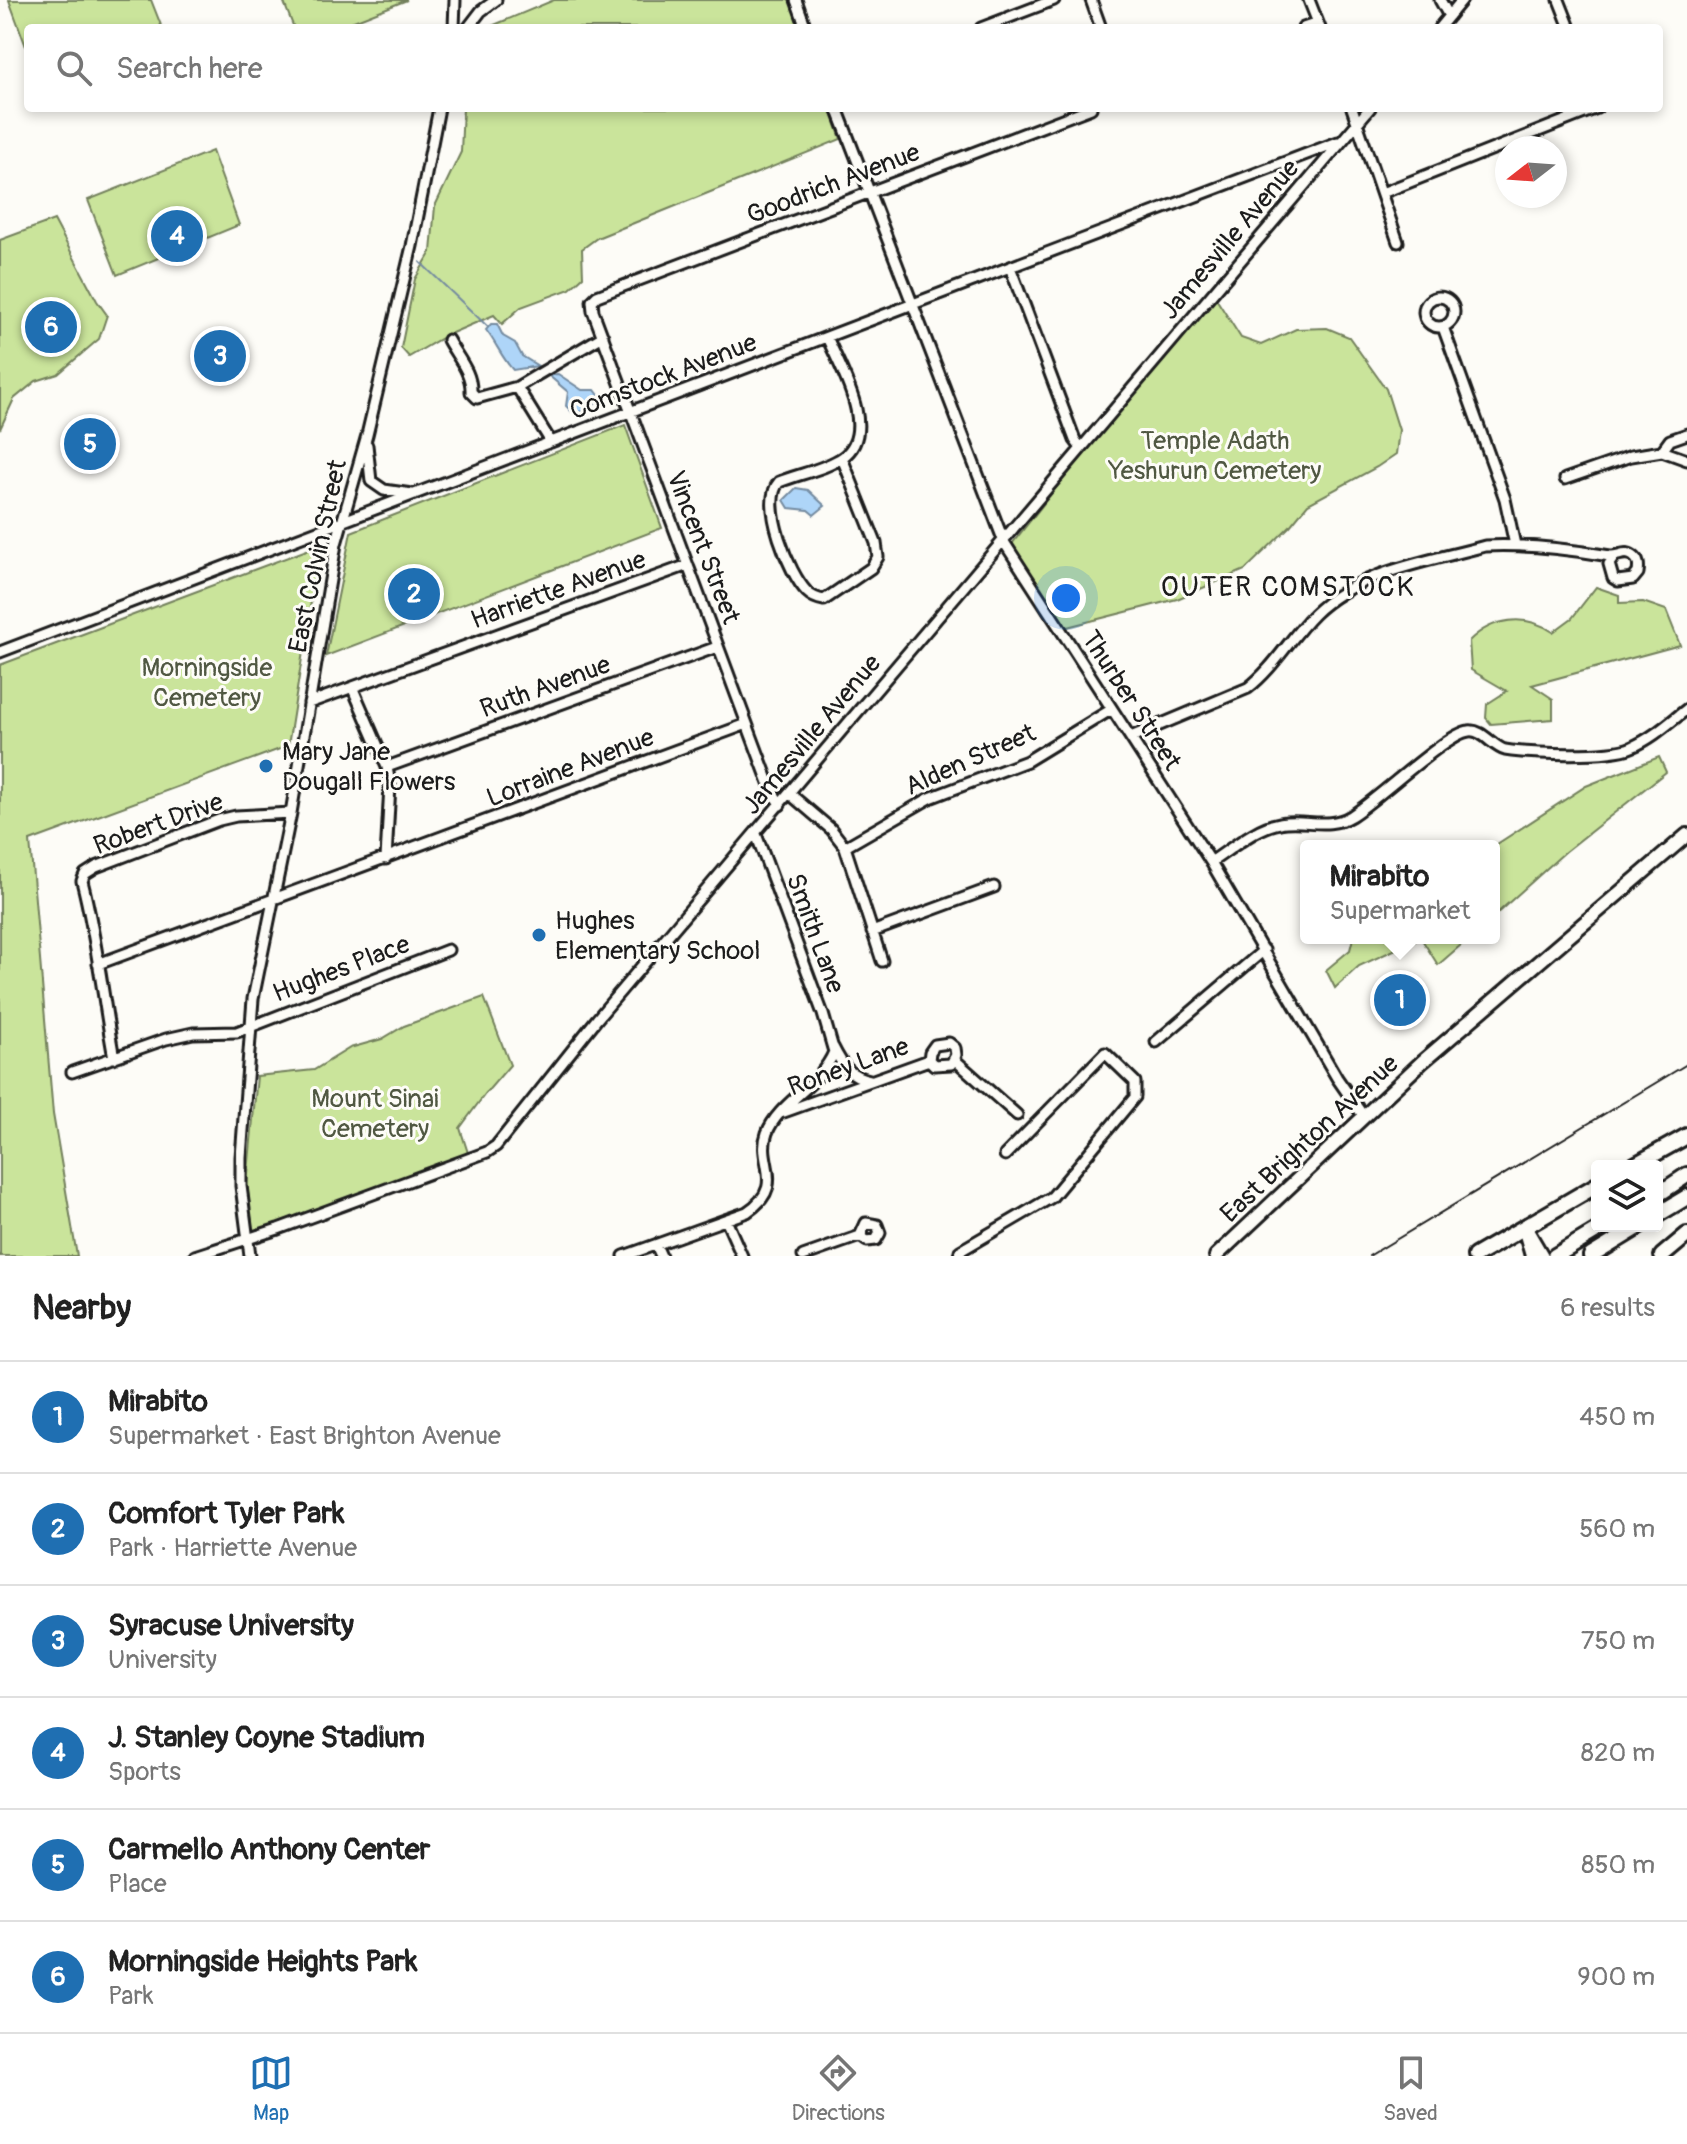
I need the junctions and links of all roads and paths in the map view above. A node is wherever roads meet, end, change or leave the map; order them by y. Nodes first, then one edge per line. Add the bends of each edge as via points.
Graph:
1 (455, 0) edge
2 (496, 0) edge
3 (796, 0) edge
4 (1054, 0) edge
5 (1091, 0) edge
6 (1309, 0) edge
7 (1440, 0) edge
8 (1462, 0) edge
9 (1559, 0) edge
10 (1449, 16) junction
11 (454, 24) edge
12 (471, 24) edge
13 (805, 24) edge
14 (991, 24) edge
15 (1100, 24) edge
16 (1319, 24) edge
17 (1442, 24) edge
18 (1568, 24) edge
19 (438, 112) edge
20 (839, 112) edge
21 (1081, 112) edge
22 (1353, 112) edge
23 (1367, 112) edge
24 (1587, 112) edge
25 (1357, 123) junction
26 (1341, 141) junction
27 (869, 193) junction
28 (1382, 193) junction
29 (1398, 242) dead end
30 (1010, 267) junction
31 (592, 301) joint
32 (911, 305) junction
33 (1443, 327) dead end
34 (603, 336) junction
35 (827, 337) junction
36 (448, 340) dead end
37 (517, 387) junction
38 (630, 412) junction
39 (1687, 434) edge
40 (367, 435) junction
41 (551, 442) junction
42 (1081, 448) junction
43 (1662, 451) junction
44 (842, 458) junction
45 (1687, 460) edge
46 (1565, 479) dead end
47 (416, 494) junction
48 (343, 522) junction
49 (1004, 542) junction
50 (1515, 545) junction
51 (1614, 557) dead end
52 (688, 565) junction
53 (717, 647) junction
54 (0, 652) edge
55 (353, 689) junction
56 (309, 703) junction
57 (1112, 709) junction
58 (1687, 709) edge
59 (747, 724) junction
60 (1131, 737) junction
61 (387, 767) junction
62 (790, 794) junction
63 (780, 805) junction
64 (291, 813) junction
65 (756, 834) junction
66 (1687, 835) edge
67 (845, 847) junction
68 (386, 859) junction
69 (1211, 862) junction
70 (994, 887) dead end
71 (273, 900) junction
72 (872, 932) junction
73 (448, 950) dead end
74 (1264, 950) junction
75 (882, 961) dead end
76 (98, 964) junction
77 (251, 1026) junction
78 (1156, 1042) dead end
79 (833, 1047) junction
80 (114, 1058) junction
81 (929, 1060) junction
82 (955, 1060) junction
83 (72, 1072) dead end
84 (870, 1080) junction
85 (781, 1113) junction
86 (1017, 1115) dead end
87 (1364, 1117) junction
88 (1687, 1136) edge
89 (1005, 1155) dead end
90 (1644, 1160) edge
91 (1687, 1175) edge
92 (1591, 1188) edge
93 (1663, 1191) edge
94 (1687, 1197) edge
95 (1663, 1211) edge
96 (726, 1220) junction
97 (1525, 1227) junction
98 (1595, 1232) edge
99 (1630, 1232) edge
100 (1687, 1235) edge
101 (860, 1236) dead end
102 (247, 1239) junction
103 (656, 1245) junction
104 (1562, 1252) edge
105 (195, 1256) edge
106 (250, 1256) edge
107 (624, 1256) edge
108 (661, 1256) edge
109 (742, 1256) edge
110 (803, 1256) edge
111 (959, 1256) edge
112 (1216, 1256) edge
113 (1475, 1256) edge
114 (1532, 1256) edge
115 (1542, 1256) edge
116 (1591, 1256) edge
117 (1662, 1256) edge

1 - 11 street
2 - 12 street
3 - 13 street
4 - 14 street
5 - 15 street
6 - 16 street
7 - 10 street
8 - 10 street
9 - 18 street
10 - 17 street
19 - 40 street, East Colvin Street
20 - 27 street, Thurber Street
21 - 27 street, Goodrich Avenue
22 - 25 street
23 - 25 street, Jamesville Avenue
24 - 28 street
25 - 26 street, Jamesville Avenue
25 - 28 street
26 - 30 street, Comstock Avenue
26 - 42 street, Jamesville Avenue
27 - 31 street, Goodrich Avenue
27 - 32 street, Thurber Street
28 - 29 street
30 - 32 street, Comstock Avenue
30 - 42 street
31 - 34 street, Vincent Street
32 - 35 street, Comstock Avenue
32 - 49 street, Thurber Street
33 - 50 street via 1505,499
34 - 37 street
34 - 38 street, Vincent Street
35 - 38 street, Comstock Avenue
35 - 44 street via 860,431
36 - 37 street via 467,370 474,397
37 - 41 street
38 - 41 street, Comstock Avenue
38 - 52 street, Vincent Street
39 - 43 street via 1670,440
40 - 47 street via 371,481 389,492
40 - 48 street, East Colvin Street
41 - 47 street, Comstock Avenue
42 - 49 street, Jamesville Avenue
43 - 45 street
43 - 46 street
44 - 44 street via 779,482 771,497 782,548 806,592 824,600 871,568 878,557
47 - 48 street, Comstock Avenue
48 - 54 street, Comstock Avenue
48 - 56 street, East Colvin Street
49 - 57 street, Thurber Street
49 - 62 street, Jamesville Avenue
50 - 51 street
50 - 60 street via 1485,546 1345,590 1312,616 1248,688
52 - 53 street, Vincent Street
52 - 55 street, Harriette Avenue
53 - 59 street, Vincent Street
53 - 61 street, Ruth Avenue
55 - 56 street, Harriette Avenue
55 - 61 street
56 - 64 street, East Colvin Street
57 - 60 street, Thurber Street
57 - 67 street, Alden Street via 1027,761 930,798
58 - 69 street via 1643,742 1619,751 1501,749 1469,730 1349,818 1321,825 1280,823
59 - 63 street, Vincent Street
59 - 68 street, Lorraine Avenue
60 - 69 street, Thurber Street
61 - 68 street
62 - 63 street, Jamesville Avenue
62 - 67 street
63 - 65 street, Jamesville Avenue
64 - 71 street, East Colvin Street
64 - 76 street, Robert Drive via 219,820 85,874
65 - 79 street, Smith Lane
65 - 102 street, Jamesville Avenue via 496,1146
66 - 87 main road, East Brighton Avenue
67 - 72 street
68 - 71 street, Lorraine Avenue
69 - 74 street, Thurber Street
70 - 72 street
71 - 76 street, Lorraine Avenue
71 - 77 street, East Colvin Street
72 - 75 street
73 - 77 street, Hughes Place
74 - 78 street
74 - 87 street, Thurber Street
76 - 80 street, Robert Drive
77 - 80 street, Hughes Place via 166,1039
77 - 102 street, East Colvin Street via 241,1157
79 - 84 street, Smith Lane via 847,1071
79 - 85 street via 818,1077
80 - 83 street, Hughes Place
81 - 82 street, Roney Lane via 943,1067
81 - 82 street, Roney Lane via 935,1045 943,1042 955,1048
81 - 84 street, Roney Lane
82 - 86 street, Roney Lane
84 - 85 street, Roney Lane
85 - 96 street via 765,1138 766,1191 752,1209
87 - 112 main road, East Brighton Avenue
88 - 90 highway
89 - 111 street via 1105,1053 1135,1082 1135,1097 1052,1197
91 - 93 highway
92 - 97 highway
94 - 95 highway
96 - 103 street
96 - 109 street
97 - 113 highway
97 - 114 main road
97 - 115 main road
98 - 104 highway
99 - 116 highway
100 - 117 highway
101 - 110 street
102 - 105 street, Jamesville Avenue
102 - 106 street, East Colvin Street
103 - 107 street
103 - 108 street

